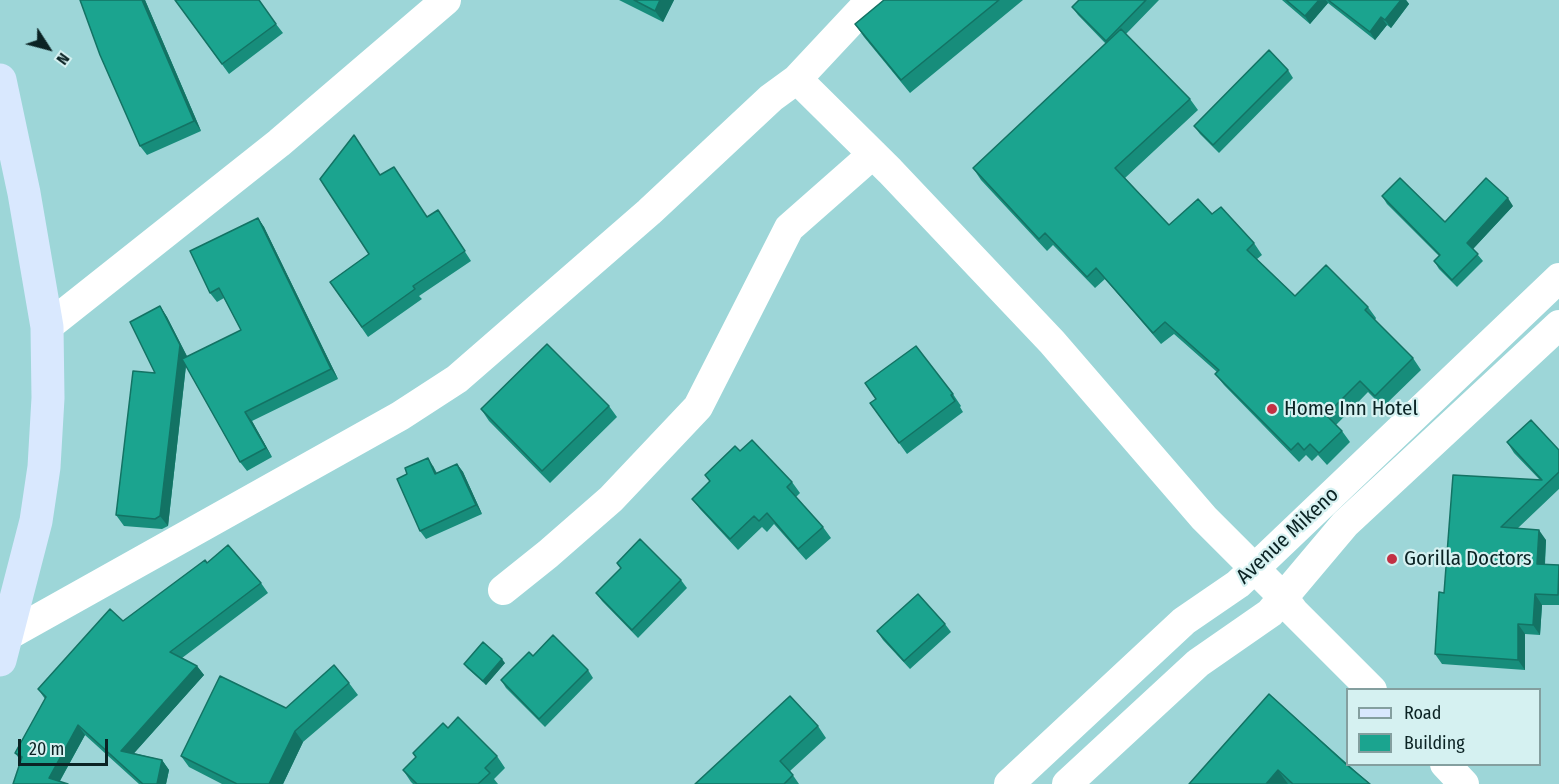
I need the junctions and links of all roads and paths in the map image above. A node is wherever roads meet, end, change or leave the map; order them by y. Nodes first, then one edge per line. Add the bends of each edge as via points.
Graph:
1 (446, 0) edge
2 (862, 3) edge
3 (796, 79) junction
4 (0, 80) edge
5 (873, 154) junction
6 (1559, 278) edge
7 (1559, 325) edge
8 (46, 327) junction
9 (1254, 569) junction
10 (503, 590) dead end
11 (1284, 597) junction
12 (4, 648) edge
13 (1370, 688) edge
14 (1446, 766) edge
15 (1009, 784) edge
16 (1067, 784) edge
17 (1464, 784) edge

1 - 8 street via 279,143
2 - 3 street
3 - 5 street
3 - 12 street via 457,379
4 - 8 main road
5 - 9 street via 1052,342 1204,518
5 - 10 street via 789,228 698,407 611,499
6 - 9 street, Avenue Mikeno
7 - 11 street, Avenue Mikeno via 1345,524
8 - 12 main road via 48,398 44,467 36,520
9 - 11 street
9 - 15 street, Avenue Mikeno via 1184,621
11 - 13 street via 1294,612
11 - 16 street, Avenue Mikeno via 1270,613 1198,663
14 - 17 street

